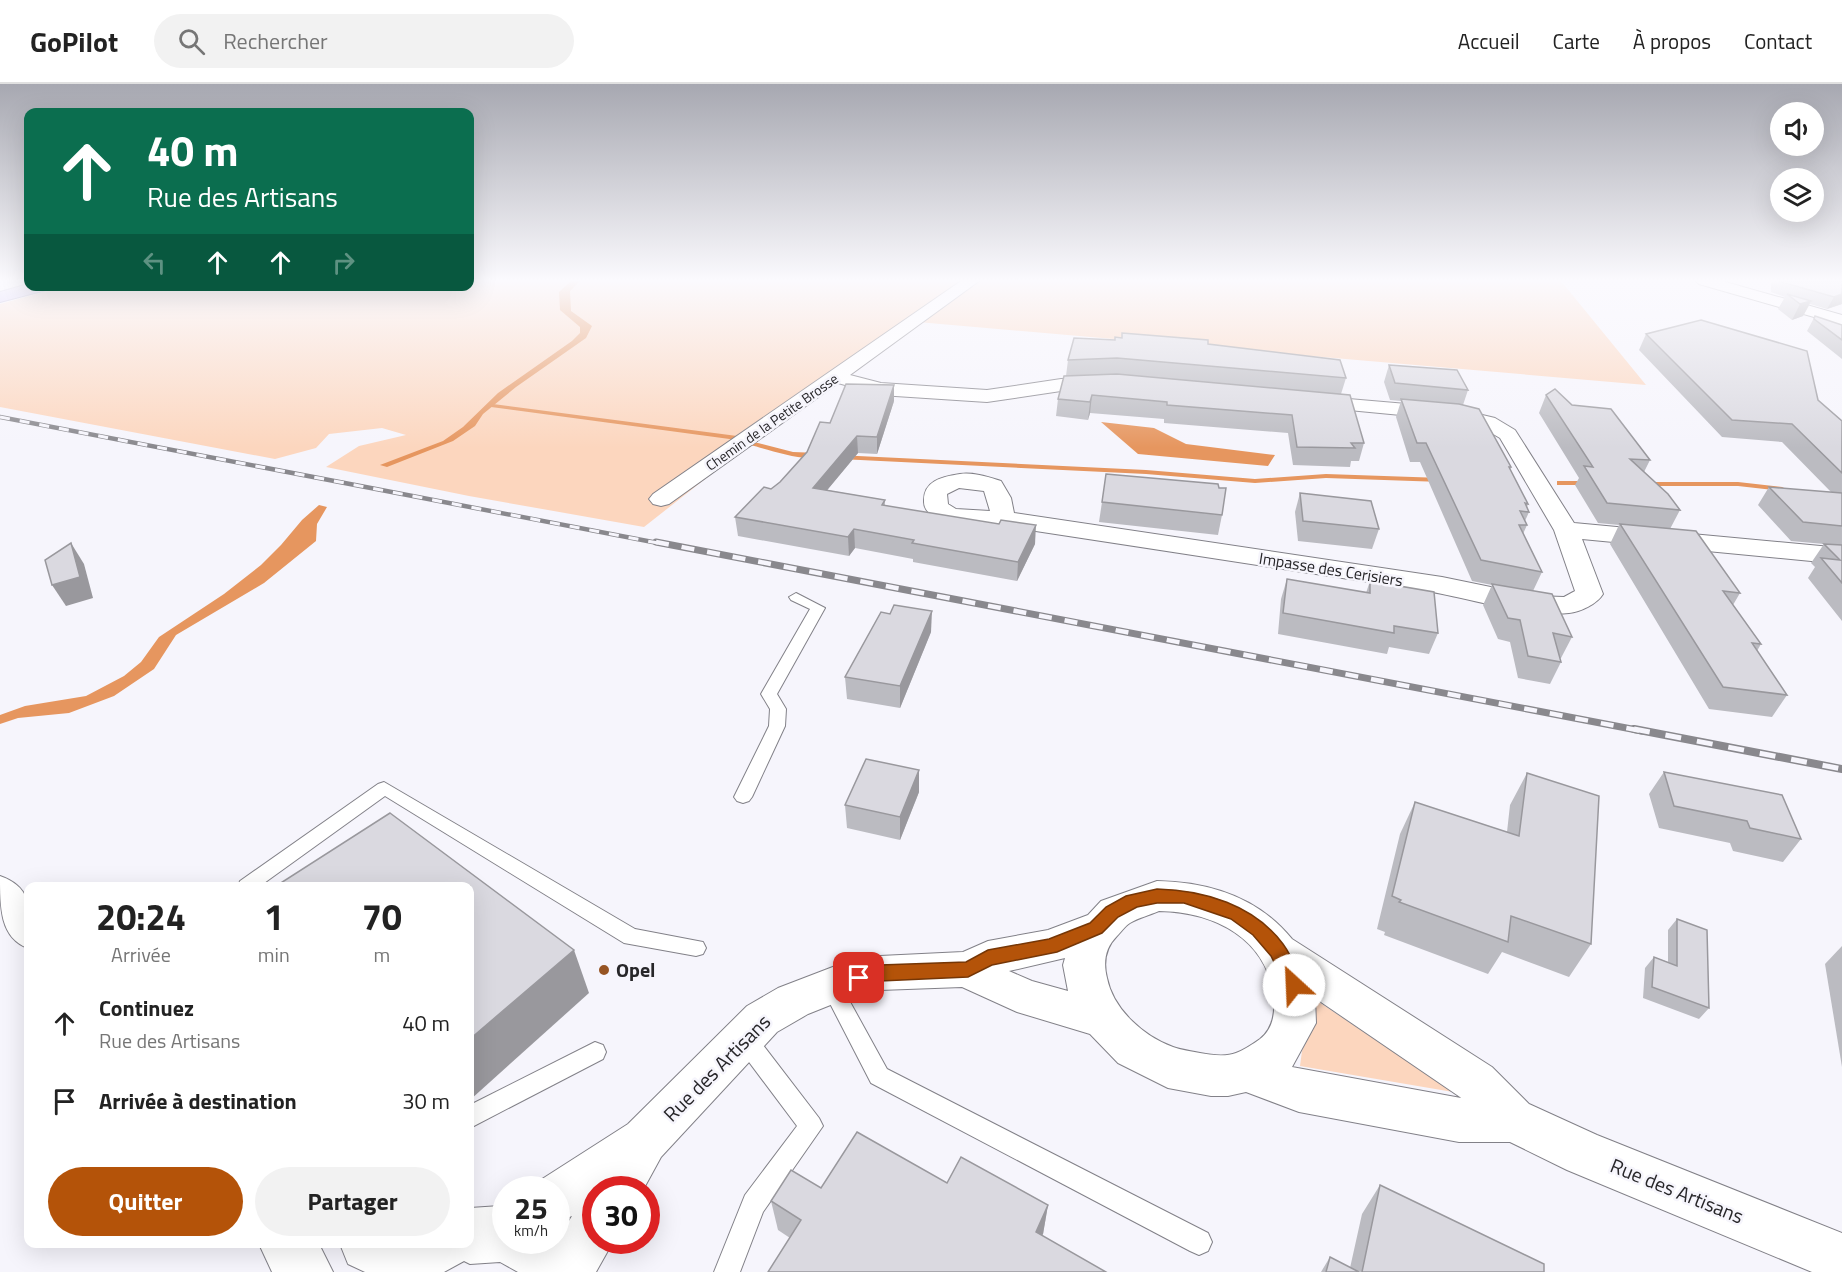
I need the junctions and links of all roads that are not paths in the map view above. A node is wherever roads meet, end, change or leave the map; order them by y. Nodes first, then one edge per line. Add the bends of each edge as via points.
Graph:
1 (894, 336) edge
2 (838, 377) junction
3 (1126, 384) edge
4 (1299, 400) edge
5 (661, 499) dead end
6 (1003, 519) edge
7 (1566, 530) junction
8 (1842, 556) edge
9 (796, 597) dead end
10 (743, 797) dead end
11 (253, 882) edge
12 (0, 893) edge
13 (24, 925) edge
14 (1096, 928) junction
15 (696, 948) dead end
16 (1278, 951) junction
17 (968, 969) junction
18 (831, 986) junction
19 (1100, 1017) junction
20 (743, 1037) junction
21 (595, 1052) dead end
22 (1246, 1071) junction
23 (474, 1115) edge
24 (1513, 1120) junction
25 (645, 1140) junction
26 (623, 1176) edge
27 (570, 1189) edge
28 (1199, 1242) dead end
29 (582, 1247) edge
30 (289, 1248) edge
31 (539, 1254) edge
32 (1842, 1259) edge
33 (304, 1272) edge
34 (551, 1272) edge
35 (567, 1272) edge
36 (727, 1272) edge

1 - 2 street, Chemin de la Petite Brosse
2 - 3 street via 880,389 987,396 1062,385
2 - 5 street, Chemin de la Petite Brosse
4 - 7 street via 1453,414 1488,422 1508,434
6 - 7 street, Impasse des Cerisiers via 1442,585 1535,604 1569,605 1590,594
7 - 8 street
9 - 10 lane via 818,608 769,694 778,709 777,726
11 - 15 lane via 384,788 631,937
12 - 13 main road
14 - 16 street via 1112,912 1132,901 1184,896 1237,914 1260,930
14 - 17 street, Rue des Artisans via 1051,946 988,958
14 - 19 street via 1086,947 1084,969 1088,993
16 - 22 street via 1294,985 1296,1021 1278,1051
16 - 24 street, Rue des Artisans via 1476,1082
17 - 18 street, Rue des Artisans via 880,973
17 - 19 street via 990,983
18 - 20 street, Rue des Artisans via 793,1000 762,1019
18 - 28 lane via 879,1076
19 - 22 street via 1117,1037 1164,1068 1219,1076
20 - 25 street, Rue des Artisans
20 - 36 lane via 811,1126 754,1204
21 - 23 lane
22 - 24 street, Rue des Artisans via 1299,1091 1459,1120
24 - 32 street, Rue des Artisans
25 - 26 street
25 - 27 street
29 - 35 street
30 - 33 main road
31 - 34 main road

